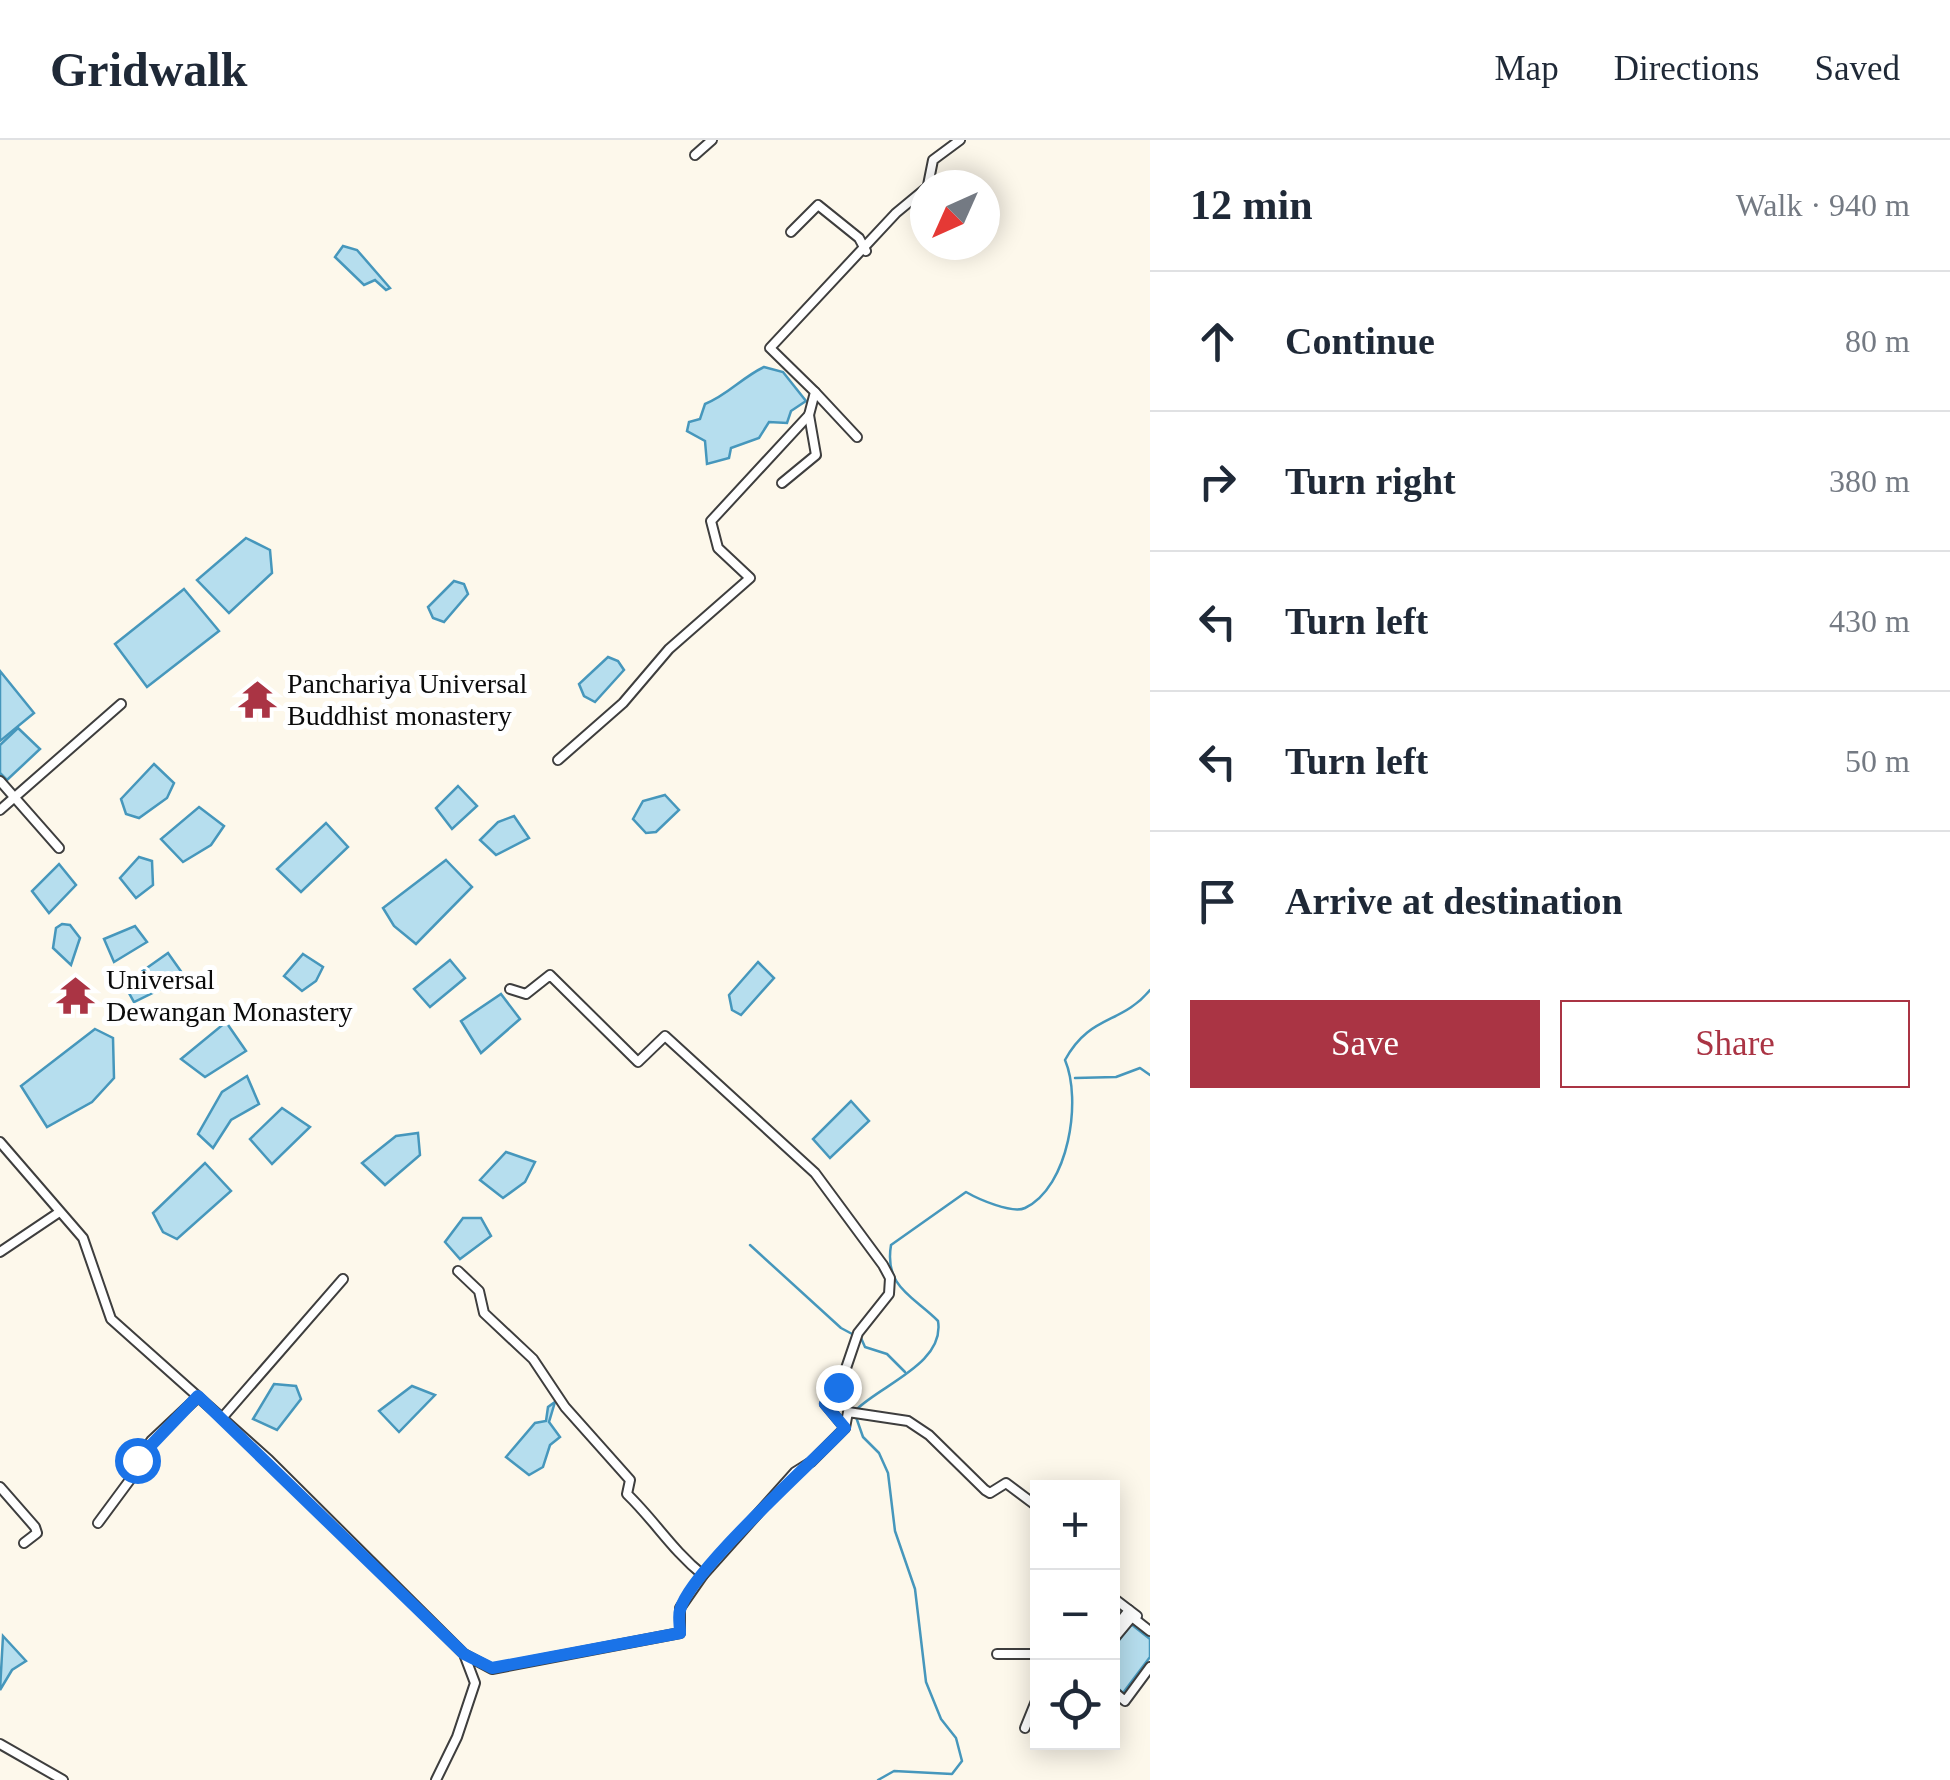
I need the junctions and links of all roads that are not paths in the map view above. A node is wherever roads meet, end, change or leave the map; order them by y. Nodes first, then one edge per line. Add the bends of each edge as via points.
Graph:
1 (712, 140) edge
2 (956, 141) edge
3 (695, 155) dead end
4 (931, 170) edge
5 (910, 201) edge
6 (791, 232) dead end
7 (866, 251) junction
8 (815, 392) junction
9 (809, 416) junction
10 (857, 437) dead end
11 (782, 483) dead end
12 (121, 704) dead end
13 (558, 760) dead end
14 (0, 781) edge
15 (15, 795) junction
16 (0, 810) edge
17 (59, 848) dead end
18 (510, 988) dead end
19 (0, 1142) edge
20 (58, 1212) junction
21 (0, 1252) edge
22 (458, 1271) dead end
23 (343, 1279) dead end
24 (198, 1396) junction
25 (222, 1418) junction
26 (845, 1428) junction
27 (0, 1487) edge
28 (1030, 1500) edge
29 (98, 1523) dead end
30 (24, 1543) dead end
31 (703, 1575) junction
32 (1120, 1604) edge
33 (1129, 1610) junction
34 (1120, 1622) edge
35 (1150, 1629) edge
36 (1120, 1631) edge
37 (464, 1654) junction
38 (997, 1654) dead end
39 (1030, 1654) edge
40 (1150, 1666) edge
41 (1120, 1697) edge
42 (1030, 1718) edge
43 (1025, 1728) dead end
44 (0, 1744) edge
45 (62, 1780) edge
46 (436, 1780) edge

1 - 3 street
2 - 4 street
5 - 7 street
6 - 7 street via 818,205
7 - 8 street via 770,348
8 - 9 street
8 - 10 street
9 - 11 street via 816,456
9 - 13 street via 711,522 718,548 750,578
12 - 15 street
14 - 15 street
15 - 16 street
15 - 17 street
18 - 26 street via 526,994 550,975 638,1062 665,1036 795,1153 844,1210 890,1278 889,1294 858,1333 825,1404
19 - 20 street
20 - 21 street
20 - 24 street via 83,1238 112,1319
22 - 31 street via 480,1292 484,1314 533,1359 565,1408 630,1480 627,1494
23 - 25 street
24 - 25 street
24 - 29 street via 151,1441
25 - 37 street
26 - 28 street via 848,1412 908,1422 985,1490 1006,1482
26 - 31 street via 795,1472
27 - 30 street via 35,1527 37,1533
31 - 37 street via 680,1608 680,1633 492,1668
32 - 33 street
33 - 34 street
33 - 35 street
35 - 36 street via 1132,1616
37 - 46 street via 476,1683
38 - 39 street
40 - 41 street via 1125,1701
42 - 43 street
44 - 45 street

